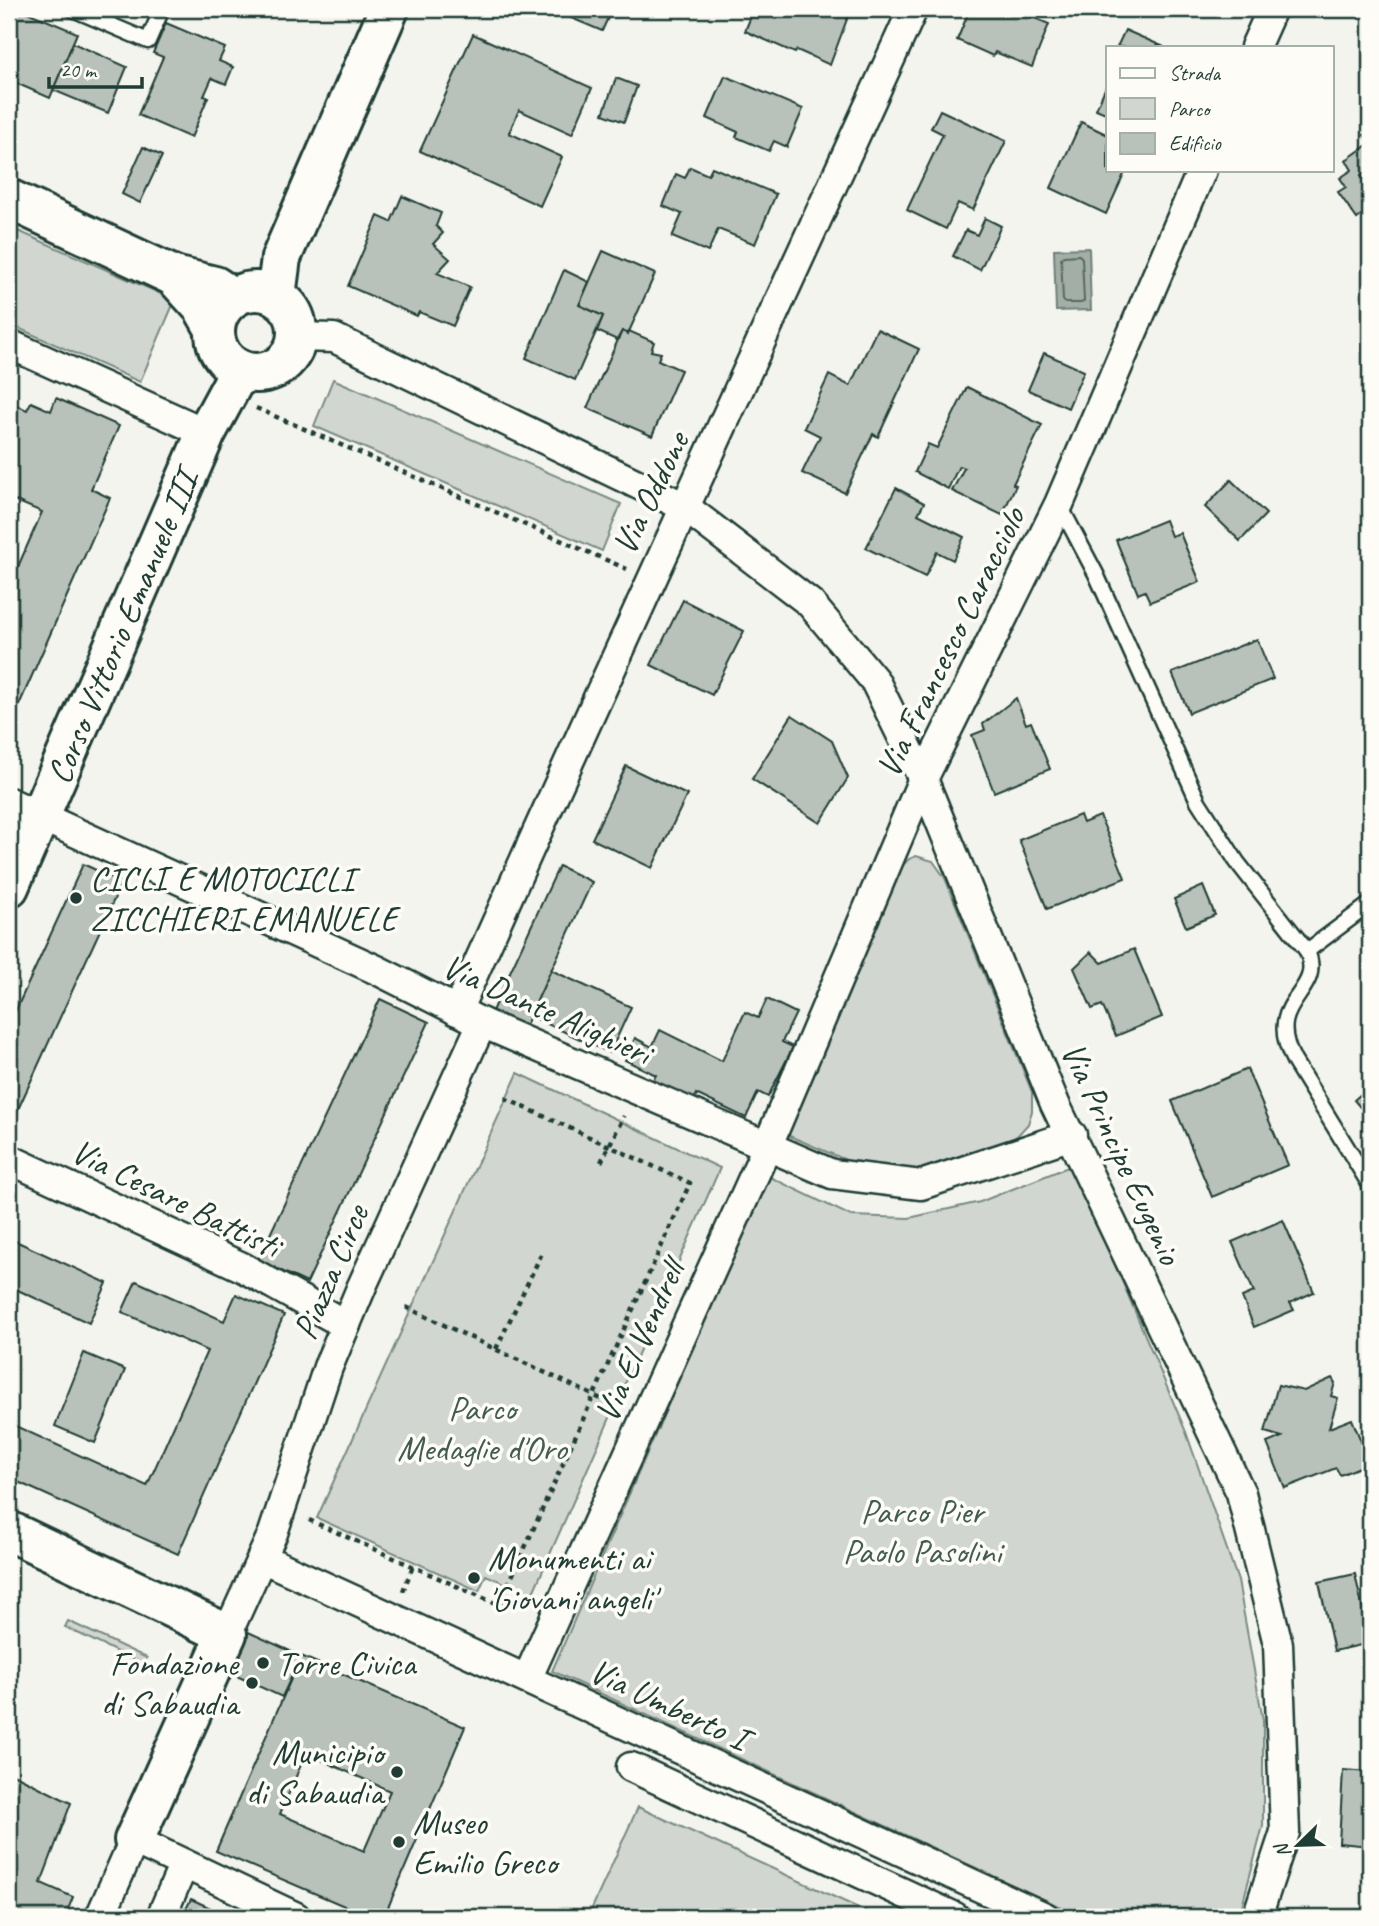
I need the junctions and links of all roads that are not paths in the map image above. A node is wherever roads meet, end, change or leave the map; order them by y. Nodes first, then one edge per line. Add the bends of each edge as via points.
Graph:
1 (73, 9) edge
2 (162, 9) edge
3 (389, 9) edge
4 (913, 9) edge
5 (1272, 9) edge
6 (1255, 46) edge
7 (1201, 172) edge
8 (9, 199) edge
9 (276, 296) junction
10 (224, 314) junction
11 (297, 337) junction
12 (9, 344) edge
13 (233, 383) junction
14 (206, 433) junction
15 (1059, 504) junction
16 (685, 507) junction
17 (923, 779) junction
18 (25, 808) edge
19 (9, 887) edge
20 (1370, 904) edge
21 (1307, 951) junction
22 (469, 1017) junction
23 (1072, 1135) junction
24 (767, 1147) junction
25 (9, 1159) edge
26 (1370, 1185) edge
27 (346, 1325) junction
28 (9, 1531) edge
29 (262, 1558) junction
30 (227, 1634) junction
31 (527, 1679) junction
32 (632, 1768) dead end
33 (134, 1840) junction
34 (184, 1864) junction
35 (100, 1917) edge
36 (161, 1917) edge
37 (296, 1917) edge
38 (955, 1917) edge
39 (1045, 1917) edge
40 (1257, 1917) edge

1 - 2 lane via 148,41
3 - 9 street via 281,258
4 - 16 street, Via Oddone
5 - 6 street
7 - 15 street, Via Francesco Caracciolo
8 - 10 street via 174,276 215,286
9 - 10 street via 254,291
9 - 11 street via 293,314
10 - 13 street via 216,342 229,363
11 - 13 street via 294,349 277,368
11 - 16 street, Via Principe Eugenio via 334,338
12 - 14 street
13 - 14 street, Corso Vittorio Emanuele III
14 - 18 street, Corso Vittorio Emanuele III
15 - 17 street, Via Francesco Caracciolo
15 - 21 lane via 1096,573 1198,801 1237,862
16 - 17 street, Via Principe Eugenio via 810,603 875,681
16 - 22 street, Via Oddone via 650,579
17 - 23 street, Via Principe Eugenio via 1055,1104
17 - 24 street, Via Francesco Caracciolo
18 - 19 street, Corso Vittorio Emanuele III via 20,857
18 - 22 street, Via Dante Alighieri
20 - 21 lane
21 - 26 lane via 1310,978 1289,1007 1285,1043
22 - 24 street, Via Dante Alighieri
22 - 27 street, Piazza Circe
23 - 24 street, Via Dante Alighieri via 920,1185 832,1174
23 - 40 street, Via Principe Eugenio via 1241,1493 1278,1644 1285,1832
24 - 31 street, Via El Vendrell
25 - 27 street, Via Cesare Battisti via 242,1267
27 - 29 street, Piazza Circe
28 - 30 street
29 - 30 street, Piazza Circe
29 - 31 street, Via Umberto I
30 - 33 street
31 - 39 street, Via Umberto I
32 - 38 street, Via Umberto I
33 - 34 street
33 - 35 street
34 - 36 street
34 - 37 street

